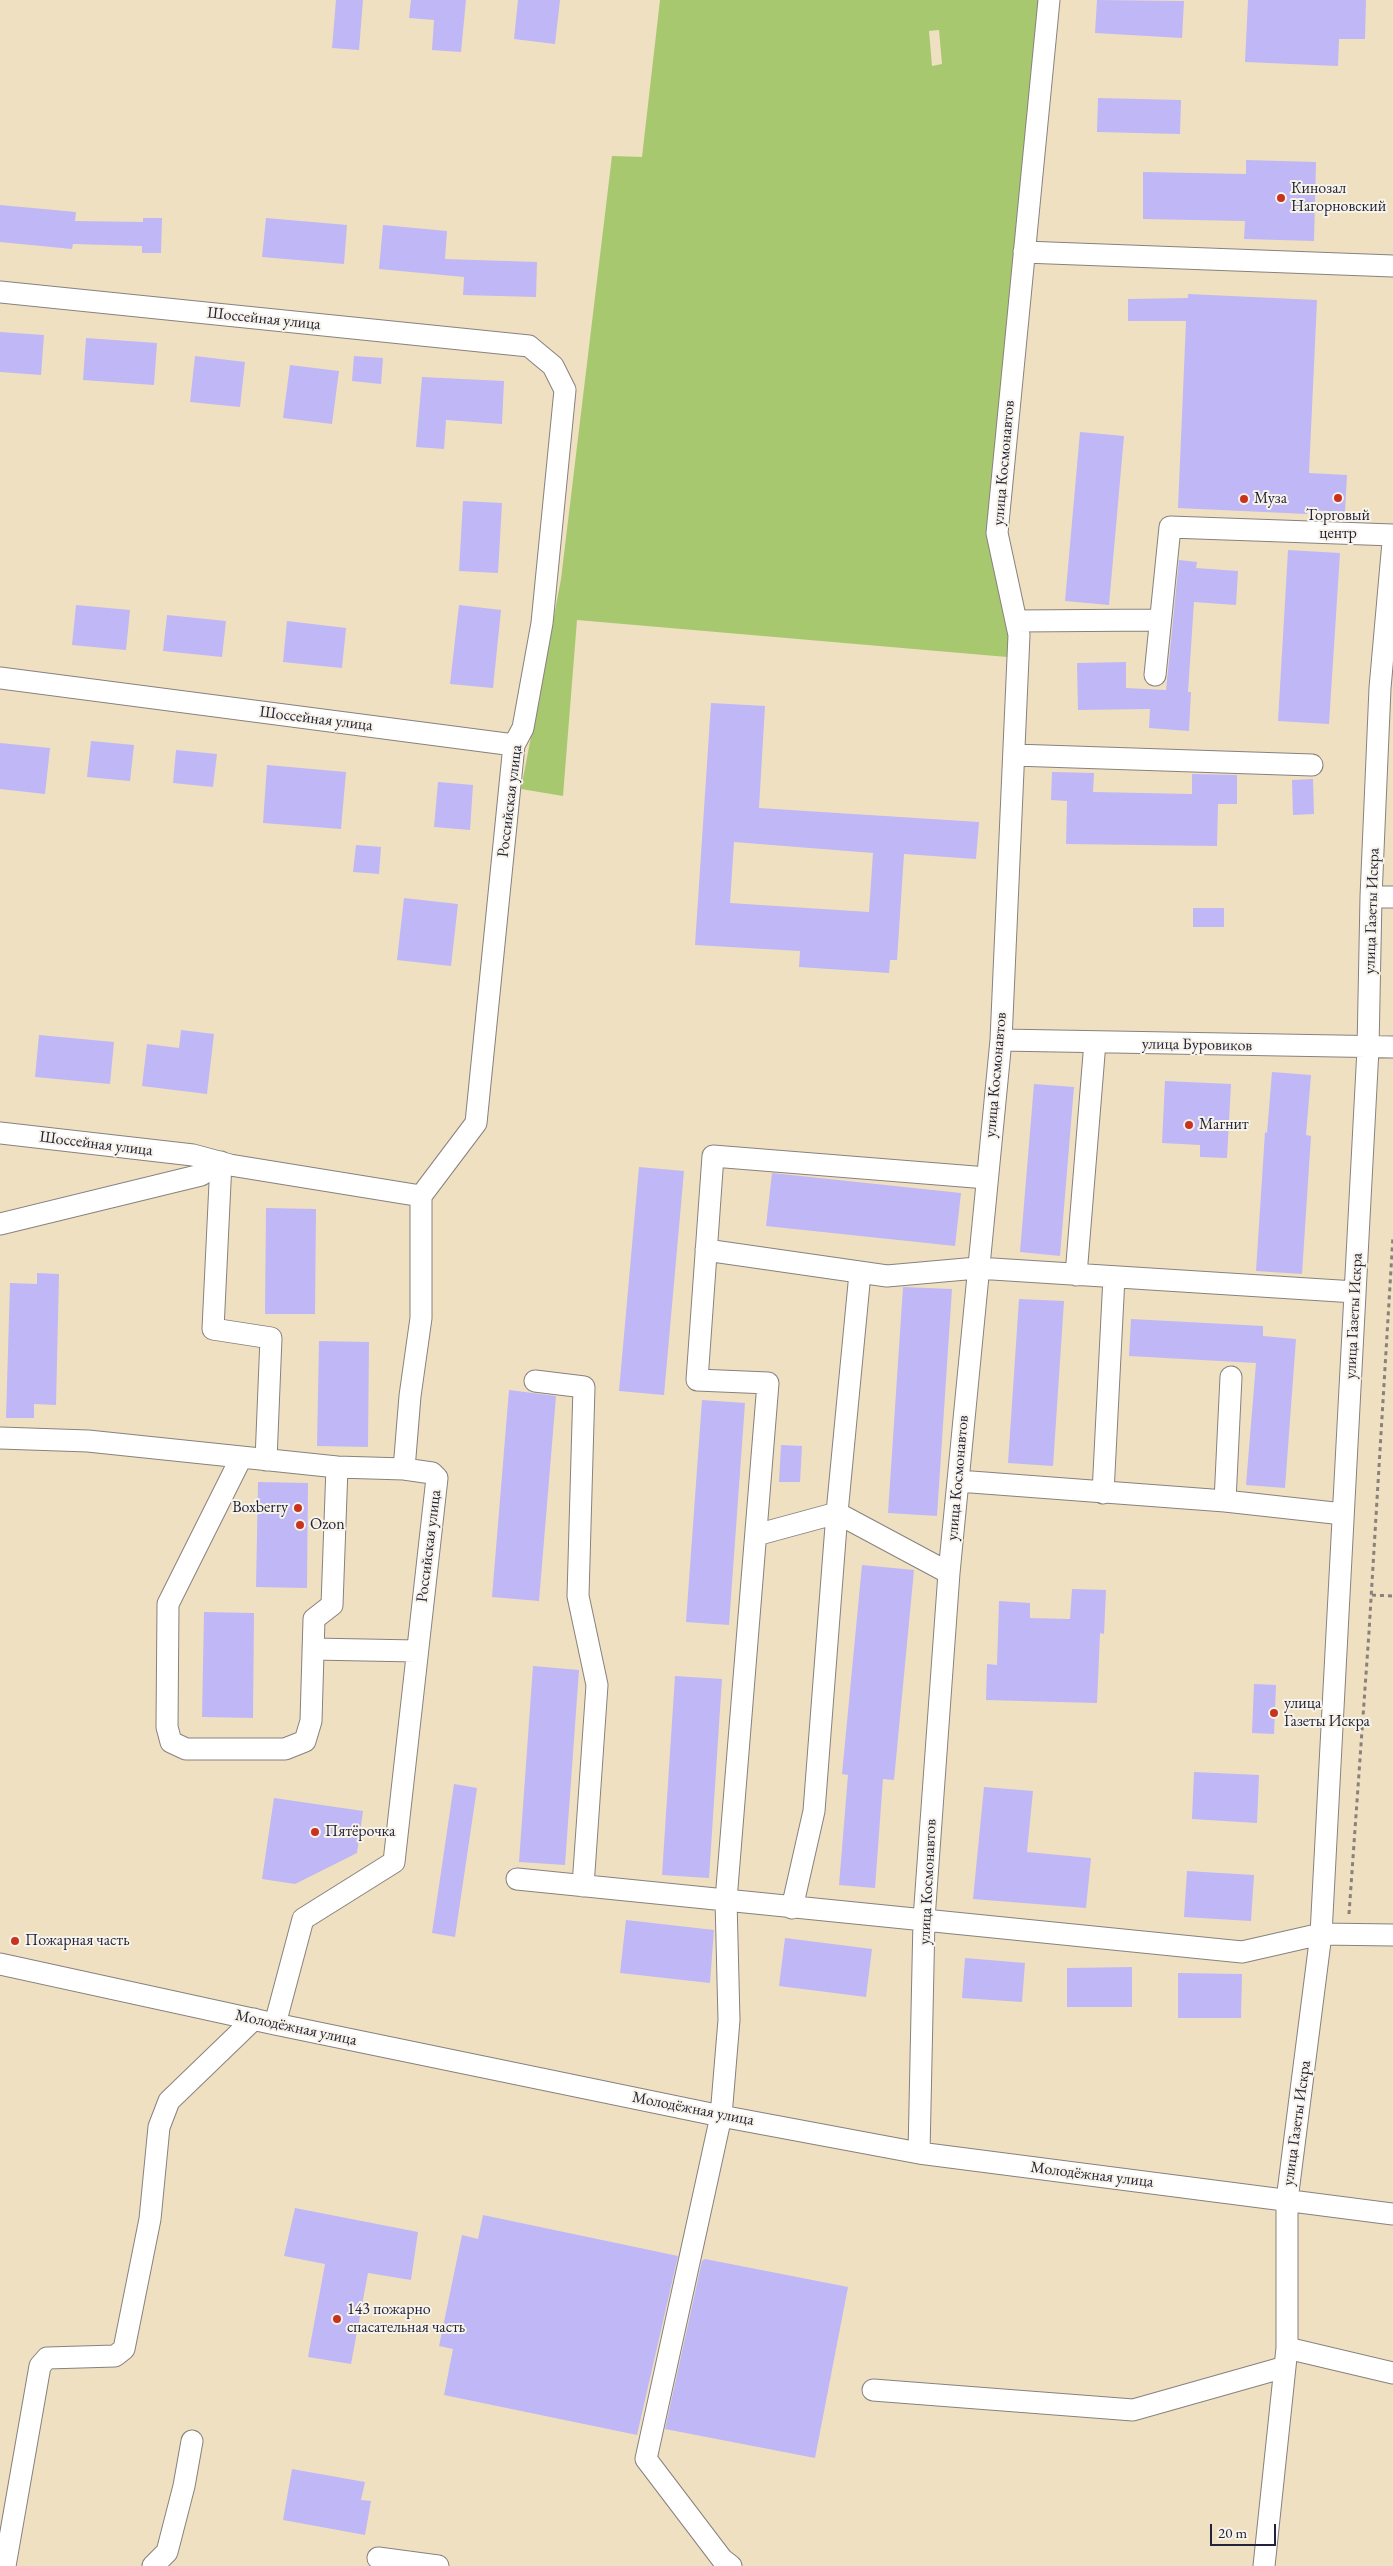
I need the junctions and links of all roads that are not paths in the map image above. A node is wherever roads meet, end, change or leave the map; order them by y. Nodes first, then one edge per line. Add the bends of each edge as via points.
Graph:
1 (1049, 0) edge
2 (1024, 252) junction
3 (1393, 266) edge
4 (0, 292) edge
5 (528, 346) joint
6 (1393, 535) edge
7 (1393, 542) edge
8 (1159, 620) junction
9 (1016, 621) junction
10 (1155, 675) dead end
11 (0, 678) edge
12 (1387, 688) edge
13 (514, 745) junction
14 (1014, 755) junction
15 (1312, 765) dead end
16 (1371, 897) junction
17 (1393, 897) edge
18 (1001, 1040) junction
19 (1094, 1042) junction
20 (1393, 1048) edge
21 (1368, 1049) junction
22 (0, 1133) edge
23 (221, 1162) junction
24 (987, 1178) junction
25 (422, 1196) junction
26 (0, 1224) edge
27 (706, 1250) junction
28 (977, 1268) junction
29 (860, 1272) junction
30 (1076, 1274) junction
31 (1114, 1277) junction
32 (1355, 1292) junction
33 (1231, 1377) dead end
34 (535, 1381) dead end
35 (0, 1438) edge
36 (241, 1458) junction
37 (266, 1460) junction
38 (338, 1466) junction
39 (404, 1469) junction
40 (958, 1481) junction
41 (1103, 1493) junction
42 (1225, 1501) junction
43 (837, 1513) junction
44 (1344, 1514) junction
45 (756, 1535) junction
46 (950, 1573) junction
47 (313, 1649) junction
48 (416, 1651) junction
49 (517, 1879) dead end
50 (583, 1886) junction
51 (726, 1900) junction
52 (792, 1908) junction
53 (924, 1919) junction
54 (1321, 1934) junction
55 (1393, 1935) edge
56 (0, 1964) edge
57 (254, 2019) junction
58 (275, 2024) junction
59 (721, 2116) junction
60 (919, 2153) junction
61 (1286, 2200) junction
62 (1393, 2214) edge
63 (1286, 2358) junction
64 (1393, 2373) edge
65 (872, 2390) dead end
66 (192, 2441) dead end
67 (378, 2558) dead end
68 (723, 2564) edge
69 (5, 2566) edge
70 (153, 2566) edge
71 (438, 2566) edge
72 (1264, 2566) edge

1 - 2 street, улица Космонавтов
2 - 3 street
2 - 9 street, улица Космонавтов via 997,533
4 - 5 street, Шоссейная улица
5 - 13 street, Российская улица via 553,366 565,390 542,623 523,728
6 - 8 street via 1170,528
7 - 12 street, улица Газеты Искра
8 - 9 street
8 - 10 street
9 - 14 street, улица Космонавтов via 1019,635
11 - 13 street, Шоссейная улица
12 - 16 street, улица Газеты Искра
13 - 25 street, Российская улица via 476,1123
14 - 15 street
14 - 18 street, улица Космонавтов
16 - 17 street
16 - 21 street, улица Газеты Искра
18 - 19 street, улица Буровиков
18 - 24 street, улица Космонавтов
19 - 21 street, улица Буровиков
19 - 30 street
20 - 21 street, улица Буровиков
21 - 32 street, улица Газеты Искра
22 - 23 street, Шоссейная улица
23 - 25 street, Шоссейная улица
23 - 26 street via 201,1175
23 - 37 street via 214,1328 271,1338
24 - 27 street via 713,1156
24 - 28 street, улица Космонавтов
25 - 39 street via 422,1318 410,1396
27 - 29 street
27 - 45 street via 697,1380 768,1383
28 - 29 street via 887,1276
28 - 30 street
28 - 40 street, улица Космонавтов
29 - 43 street
30 - 31 street
31 - 32 street
31 - 41 street
32 - 44 street, улица Газеты Искра
33 - 42 street
34 - 50 street via 584,1387 578,1596 597,1685
35 - 36 street, Российская улица via 88,1441
36 - 37 street, Российская улица
36 - 47 street via 168,1604 167,1727 171,1742 186,1749 285,1749 305,1741 311,1720
37 - 38 street, Российская улица
38 - 39 street, Российская улица
38 - 47 street via 332,1605 314,1619
39 - 48 street, Российская улица via 432,1472 437,1478
40 - 41 street
40 - 46 street, улица Космонавтов
41 - 42 street
42 - 44 street
43 - 45 street
43 - 46 street
43 - 52 street via 814,1811
44 - 54 street, улица Газеты Искра
45 - 51 street
46 - 53 street, улица Космонавтов
47 - 48 street
48 - 58 street, Российская улица via 394,1862 303,1919
49 - 50 street
50 - 51 street
51 - 52 street
51 - 59 street via 728,2020
52 - 53 street
53 - 54 street via 1242,1952
53 - 60 street, улица Космонавтов
54 - 55 street
54 - 61 street, улица Газеты Искра
56 - 57 street, Молодёжная улица
57 - 58 street, Молодёжная улица
57 - 69 street via 169,2101 159,2127 150,2219 124,2349 115,2356 47,2358 40,2366
58 - 59 street, Молодёжная улица
59 - 60 street, Молодёжная улица
59 - 68 street via 646,2459
60 - 61 street, Молодёжная улица
61 - 62 street, Молодёжная улица
61 - 63 street, улица Газеты Искра
63 - 64 street
63 - 65 street via 1133,2410
63 - 72 street, улица Газеты Искра
66 - 70 street via 167,2552
67 - 71 street

